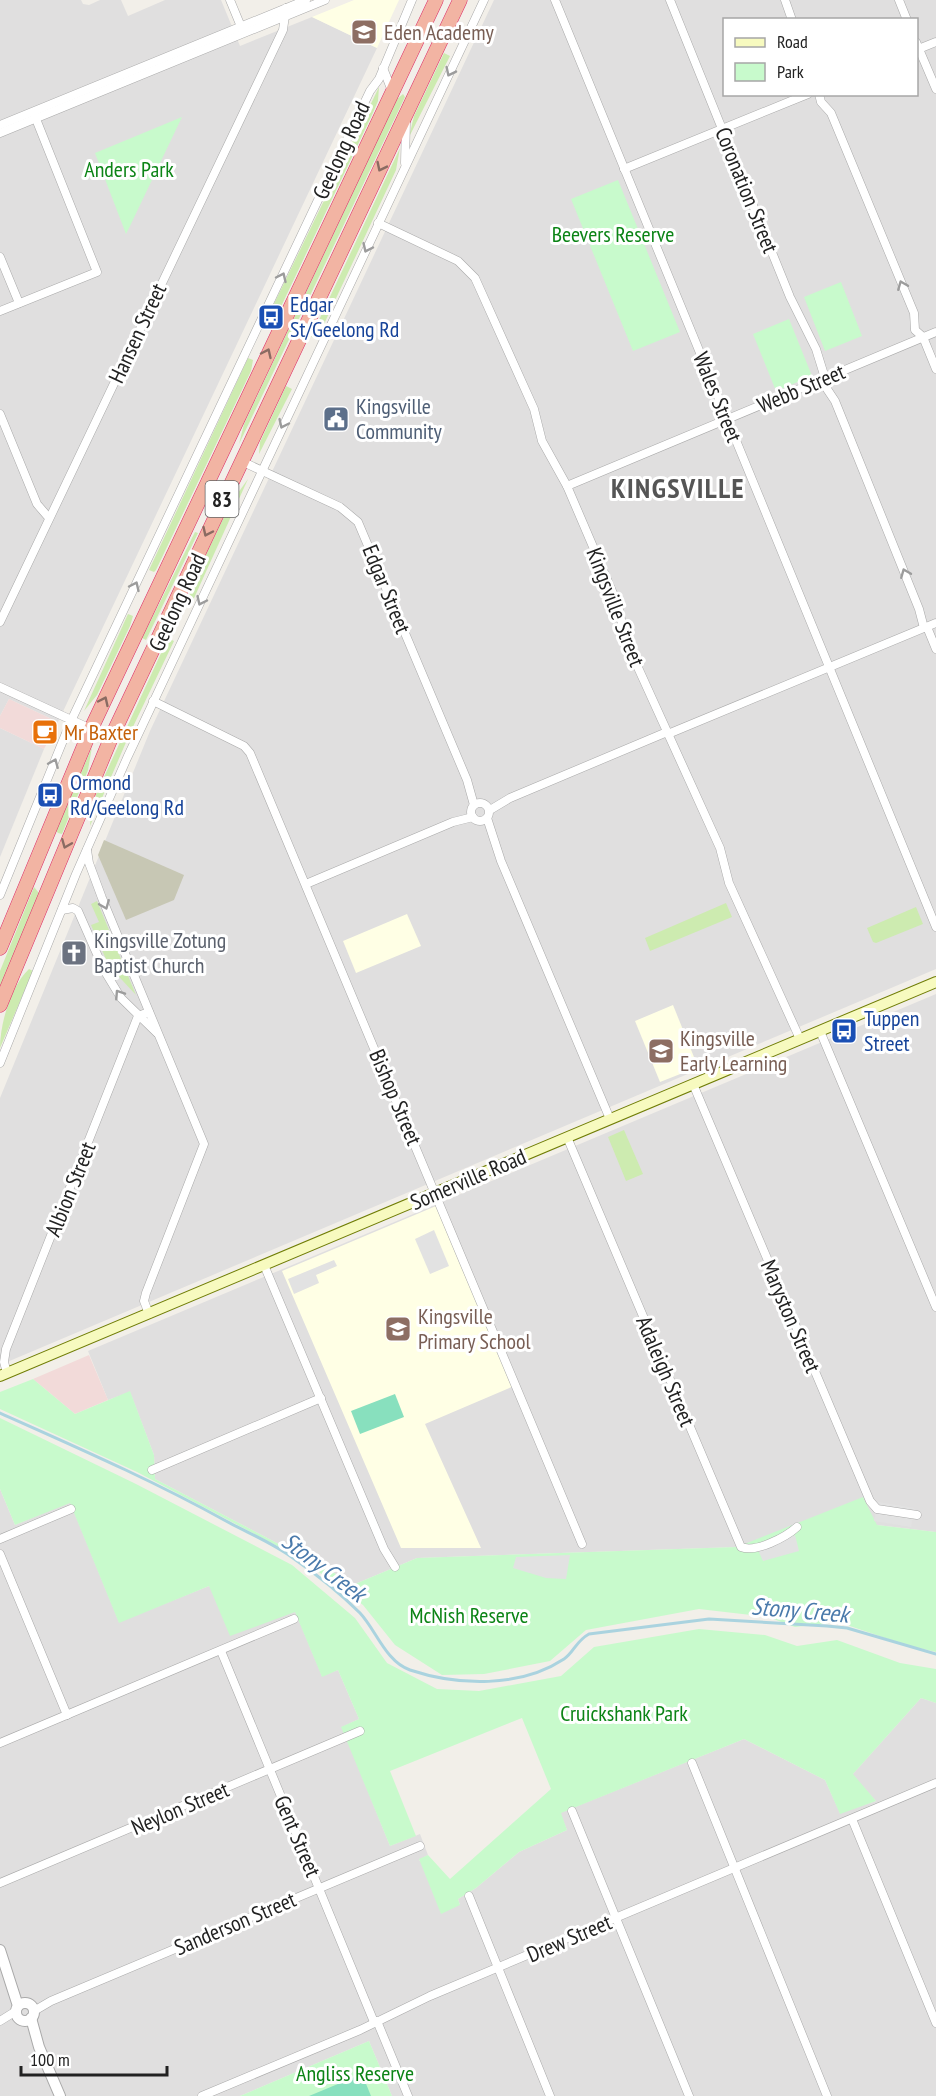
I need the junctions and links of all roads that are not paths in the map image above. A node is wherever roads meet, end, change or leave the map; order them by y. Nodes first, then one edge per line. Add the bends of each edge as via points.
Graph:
1 (230, 0) edge
2 (306, 0) edge
3 (325, 0) edge
4 (412, 0) edge
5 (436, 0) edge
6 (460, 0) edge
7 (484, 0) edge
8 (555, 0) edge
9 (670, 0) edge
10 (784, 0) edge
11 (899, 0) edge
12 (287, 12) junction
13 (274, 17) junction
14 (791, 18) edge
15 (906, 18) edge
16 (243, 30) junction
17 (936, 42) edge
18 (274, 44) junction
19 (918, 47) edge
20 (382, 66) junction
21 (421, 82) junction
22 (936, 89) edge
23 (392, 91) junction
24 (803, 96) edge
25 (820, 96) edge
26 (407, 111) junction
27 (34, 115) junction
28 (0, 125) edge
29 (723, 129) junction
30 (0, 133) edge
31 (405, 166) junction
32 (624, 169) junction
33 (378, 223) junction
34 (0, 257) edge
35 (19, 303) junction
36 (0, 311) edge
37 (936, 332) edge
38 (923, 337) junction
39 (936, 369) edge
40 (823, 379) junction
41 (0, 414) edge
42 (726, 419) junction
43 (221, 451) junction
44 (241, 460) junction
45 (261, 470) junction
46 (567, 486) junction
47 (49, 518) junction
48 (0, 622) edge
49 (936, 623) edge
50 (925, 627) junction
51 (936, 649) edge
52 (829, 667) junction
53 (0, 687) edge
54 (153, 701) junction
55 (71, 721) junction
56 (91, 729) junction
57 (668, 733) junction
58 (111, 738) junction
59 (480, 811) junction
60 (87, 850) junction
61 (306, 884) junction
62 (0, 895) edge
63 (62, 910) junction
64 (936, 927) edge
65 (0, 948) edge
66 (936, 983) edge
67 (0, 1005) edge
68 (149, 1012) junction
69 (138, 1016) junction
70 (820, 1031) junction
71 (160, 1036) junction
72 (800, 1039) junction
73 (1, 1060) edge
74 (693, 1084) junction
75 (610, 1119) junction
76 (567, 1137) junction
77 (435, 1193) junction
78 (264, 1265) junction
79 (936, 1307) edge
80 (148, 1314) junction
81 (4, 1375) edge
82 (321, 1398) junction
83 (152, 1470) dead end
84 (71, 1509) dead end
85 (916, 1515) dead end
86 (797, 1527) dead end
87 (0, 1539) edge
88 (582, 1544) dead end
89 (0, 1554) edge
90 (395, 1567) dead end
91 (294, 1620) dead end
92 (221, 1651) junction
93 (67, 1715) junction
94 (360, 1731) dead end
95 (0, 1743) edge
96 (692, 1763) dead end
97 (270, 1770) junction
98 (936, 1783) edge
99 (572, 1811) dead end
100 (852, 1819) junction
101 (420, 1846) dead end
102 (734, 1868) junction
103 (0, 1883) edge
104 (319, 1888) junction
105 (469, 1896) dead end
106 (616, 1918) junction
107 (0, 1950) edge
108 (498, 1968) junction
109 (25, 2011) junction
110 (0, 2021) edge
111 (375, 2021) junction
112 (936, 2023) edge
113 (60, 2096) edge
114 (202, 2096) edge
115 (408, 2096) edge
116 (550, 2096) edge
117 (689, 2096) edge
118 (827, 2096) edge

1 - 16 street
2 - 12 street
3 - 12 street
4 - 20 street, Geelong Road
5 - 23 highway, Geelong Road / 83
6 - 21 highway, Geelong Road / 83
7 -> 31 street, Geelong Road
8 - 32 street, Wales Street
9 - 29 street, Coronation Street
10 - 14 street
11 - 15 street
12 - 13 street
12 - 18 street, Hansen Street
13 - 16 street
13 - 18 street, Hansen Street
16 - 27 street
17 - 19 street
18 - 47 street, Hansen Street
19 - 22 street
20 - 23 street, Geelong Road
55 -> 20 street, Geelong Road
21 - 23 highway
21 - 26 highway, Geelong Road / 83
43 -> 23 highway, Geelong Road / 83
24 - 29 street
38 -> 25 street via 915,330 914,313 831,113
26 - 31 street, Geelong Road
26 -> 44 highway, Geelong Road / 83
27 - 28 street
27 - 30 street
27 - 35 street via 98,272
29 - 32 street
29 - 40 street, Coronation Street via 790,297 816,349
31 - 33 street, Geelong Road
32 - 42 street, Wales Street
33 -> 45 street, Geelong Road
33 - 46 street, Kingsville Street via 458,261 471,272 534,409 543,441
34 - 35 street
35 - 36 street
37 - 38 street, Webb Street
38 - 39 street
38 - 40 street, Webb Street
40 - 42 street, Webb Street
50 -> 40 street, Coronation Street
41 - 47 street via 37,504
42 - 46 street, Webb Street
42 - 52 street, Wales Street
43 - 44 highway
56 -> 43 highway, Geelong Road / 83
44 - 45 street, Edgar Street
44 -> 58 highway, Geelong Road / 83
45 -> 54 street, Geelong Road
45 - 59 street, Edgar Street via 340,507 358,522
46 - 57 street, Kingsville Street via 620,609 625,639
47 - 48 street, Hansen Street
49 - 50 street
50 - 51 street, Coronation Street
50 - 52 street
52 - 57 street
52 - 64 street, Wales Street
53 - 55 street
54 - 60 street, Geelong Road
54 - 61 street, Bishop Street via 249,751
55 - 56 street
62 -> 55 street, Geelong Road
56 - 58 highway
56 - 65 highway, Geelong Road / 83
57 - 59 street
57 - 72 street, Kingsville Street via 721,851 729,883
58 -> 67 highway, Geelong Road / 83
59 - 61 street
59 - 75 street, Edgar Street
60 - 63 street, Geelong Road
60 -> 68 street via 88,863
61 - 77 street, Bishop Street
69 -> 63 street via 104,970 79,912 73,908
63 - 73 street, Geelong Road
66 - 70 main road, Somerville Road
68 - 69 street
68 - 71 street
69 - 71 street
69 - 81 street, Albion Street via 6,1349
70 - 72 main road, Somerville Road
70 - 79 street
71 - 80 street via 204,1148 146,1293
72 - 74 main road, Somerville Road
74 - 75 main road, Somerville Road
74 - 85 street, Maryston Street via 870,1501 878,1509
75 - 76 main road, Somerville Road
76 - 77 main road, Somerville Road
76 - 86 street, Adaleigh Street via 741,1547 757,1547
77 - 78 main road, Somerville Road
77 - 88 street, Bishop Street
78 - 80 main road, Somerville Road
78 - 82 street
80 - 81 main road, Somerville Road
82 - 83 street
82 - 90 street
84 - 87 street
89 - 93 street
91 - 92 street
92 - 93 street
92 - 97 street, Gent Street
93 - 95 street
94 - 97 street, Neylon Street
96 - 102 street
97 - 103 street, Neylon Street
97 - 104 street, Gent Street
98 - 100 street, Drew Street
99 - 106 street
100 - 102 street, Drew Street
100 - 112 street
101 - 104 street, Sanderson Street
102 - 106 street, Drew Street
102 - 118 street
104 - 109 street, Sanderson Street
104 - 111 street, Gent Street
105 - 108 street
106 - 108 street, Drew Street
106 - 117 street
107 - 109 street
108 - 111 street, Drew Street
108 - 116 street
109 - 110 street, Sanderson Street
109 - 113 street
111 - 114 street, Drew Street
111 - 115 street, Gent Street

